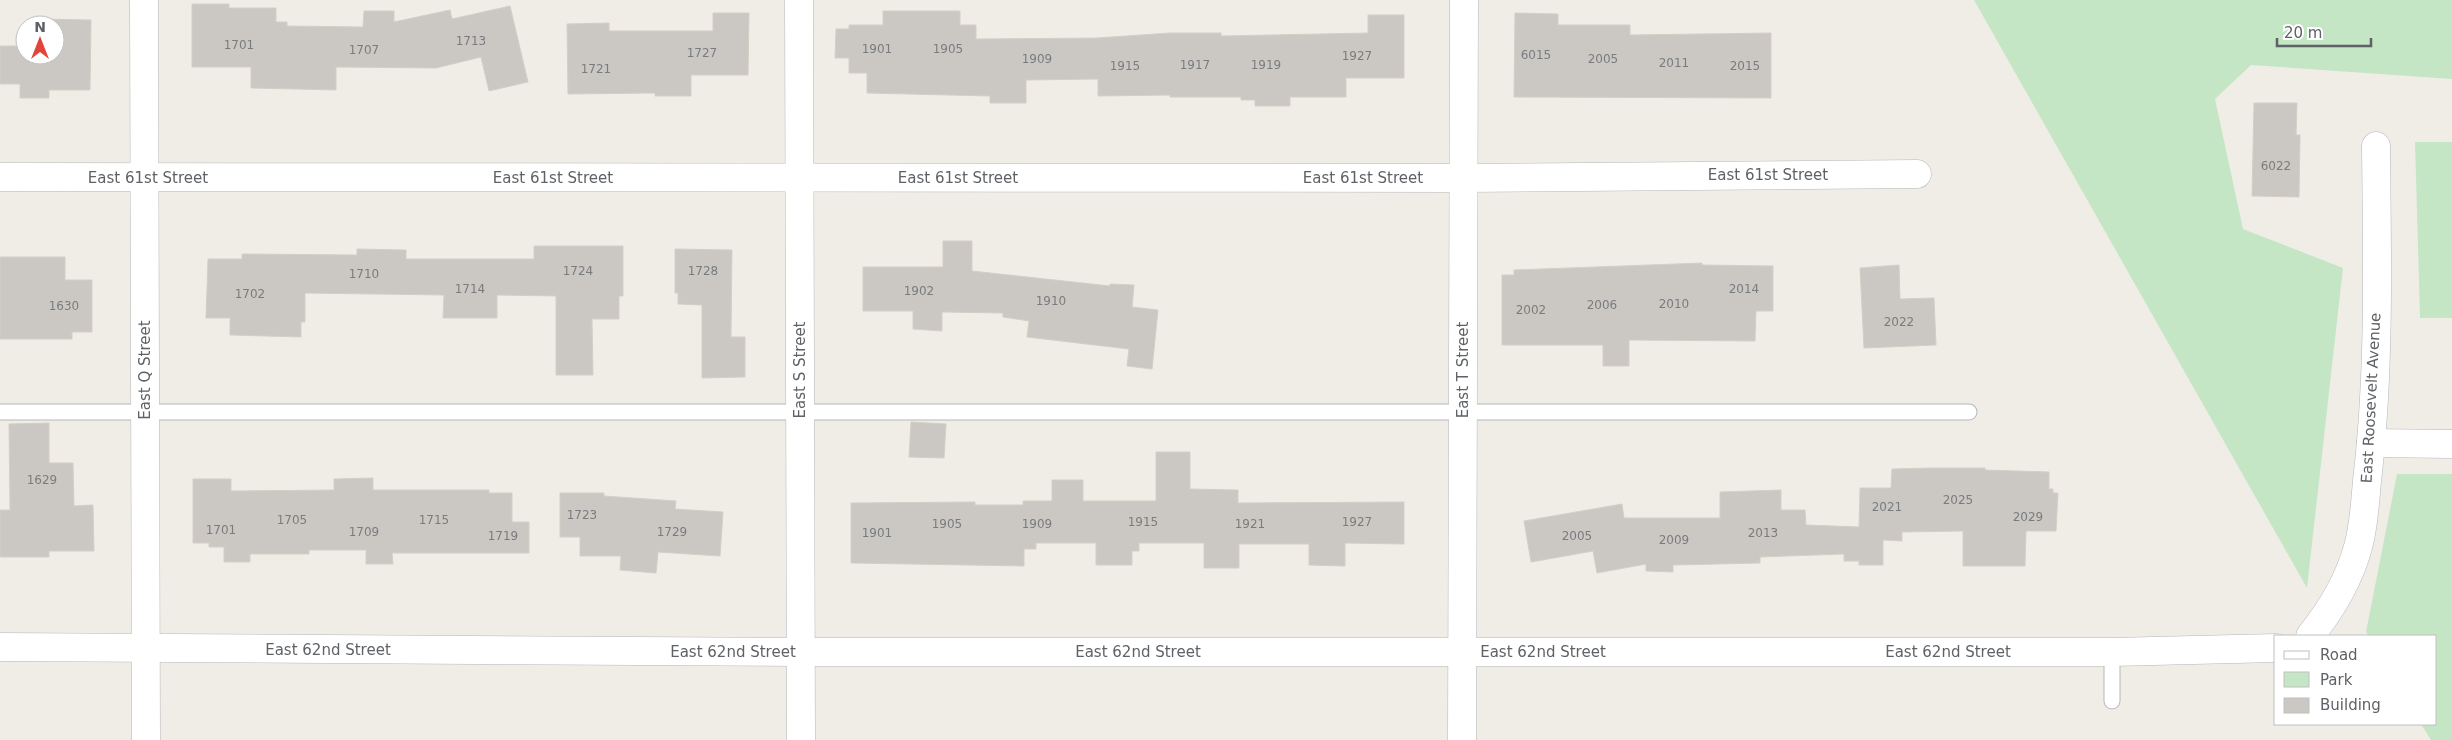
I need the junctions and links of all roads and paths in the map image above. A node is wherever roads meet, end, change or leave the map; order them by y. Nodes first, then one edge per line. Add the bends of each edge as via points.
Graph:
1 (144, 0) edge
2 (799, 0) edge
3 (1464, 0) edge
4 (2376, 146) dead end
5 (1916, 174) dead end
6 (0, 177) edge
7 (144, 178) junction
8 (800, 178) junction
9 (1464, 178) junction
10 (0, 412) edge
11 (800, 412) junction
12 (1969, 412) dead end
13 (145, 414) junction
14 (1463, 414) junction
15 (2371, 443) junction
16 (2452, 444) edge
17 (2311, 635) edge
18 (0, 647) edge
19 (2274, 648) edge
20 (146, 649) junction
21 (801, 652) junction
22 (1463, 652) junction
23 (2112, 652) junction
24 (2112, 701) dead end
25 (146, 740) edge
26 (802, 740) edge
27 (1462, 740) edge

1 - 7 street, East Q Street
2 - 8 street, East S Street
3 - 9 street, East T Street
4 - 15 street, East Roosevelt Avenue via 2377,272
5 - 9 street, East 61st Street
6 - 7 street, East 61st Street
7 - 8 street, East 61st Street
7 - 13 street, East Q Street
8 - 9 street, East 61st Street
8 - 11 street, East S Street
9 - 14 street, East T Street
10 - 13 lane
11 - 13 lane
11 - 14 lane
11 - 21 street, East S Street
12 - 14 lane
13 - 20 street, East Q Street
14 - 22 street, East T Street
15 - 16 street
15 - 17 street, East Roosevelt Avenue via 2358,546 2344,584
18 - 20 street, East 62nd Street
19 - 23 street, East 62nd Street
20 - 21 street, East 62nd Street
20 - 25 street, East Q Street
21 - 22 street, East 62nd Street
21 - 26 street, East S Street
22 - 23 street, East 62nd Street
22 - 27 street, East T Street
23 - 24 lane

